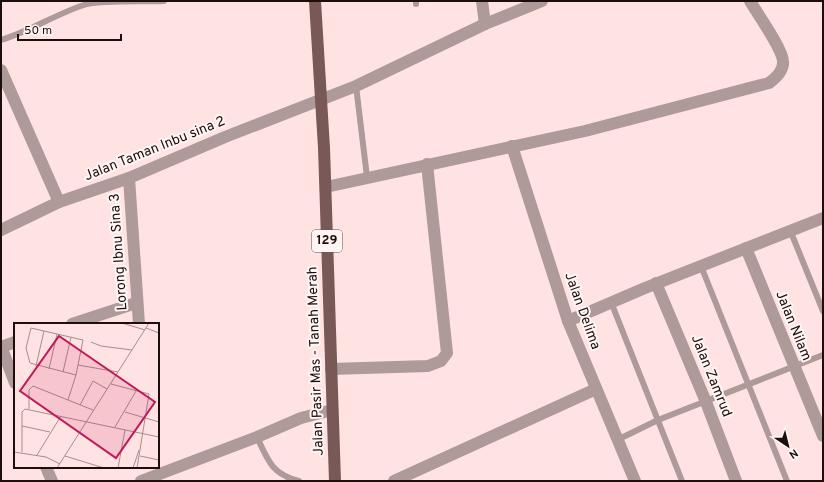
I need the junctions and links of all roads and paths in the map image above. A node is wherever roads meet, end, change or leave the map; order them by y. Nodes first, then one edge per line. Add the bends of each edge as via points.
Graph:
1 (164, 1) edge
2 (315, 1) edge
3 (482, 1) edge
4 (542, 1) edge
5 (750, 1) edge
6 (485, 24) junction
7 (1, 40) edge
8 (1, 70) edge
9 (356, 86) junction
10 (322, 98) junction
11 (512, 146) junction
12 (427, 164) junction
13 (368, 177) junction
14 (129, 178) junction
15 (326, 186) junction
16 (59, 202) junction
17 (823, 218) edge
18 (1, 230) edge
19 (790, 230) junction
20 (746, 248) junction
21 (700, 266) junction
22 (656, 283) junction
23 (611, 302) junction
24 (136, 303) junction
25 (823, 311) edge
26 (568, 321) junction
27 (75, 323) edge
28 (139, 323) edge
29 (14, 342) edge
30 (1, 347) edge
31 (823, 355) edge
32 (794, 366) junction
33 (331, 369) junction
34 (14, 381) edge
35 (750, 384) junction
36 (596, 389) junction
37 (706, 402) junction
38 (332, 410) junction
39 (658, 420) junction
40 (823, 436) edge
41 (257, 437) junction
42 (618, 439) junction
43 (46, 468) edge
44 (158, 470) edge
45 (52, 481) edge
46 (141, 481) edge
47 (299, 481) edge
48 (335, 481) edge
49 (394, 481) edge
50 (635, 481) edge
51 (682, 481) edge
52 (736, 481) edge
53 (787, 481) edge

1 - 7 lane via 106,1 87,4
2 - 10 main road, Jalan Pasir Mas - Tanah Merah / 129
3 - 6 street
4 - 6 street, Jalan Taman Inbu sina 2
5 - 11 street via 783,60 781,71 769,83 585,131
6 - 9 street, Jalan Taman Inbu sina 2
8 - 16 street
9 - 10 street, Jalan Taman Inbu sina 2
9 - 13 lane
10 - 14 street, Jalan Taman Inbu sina 2 via 225,136
10 - 15 main road, Jalan Pasir Mas - Tanah Merah / 129
11 - 12 street
11 - 26 street, Jalan Delima
12 - 13 street
12 - 33 street via 447,353 441,361 428,366
13 - 15 street
14 - 16 street, Jalan Taman Inbu sina 2
14 - 24 street, Lorong Ibnu Sina 3
15 - 33 main road, Jalan Pasir Mas - Tanah Merah / 129
16 - 18 street, Jalan Taman Inbu sina 2
17 - 19 street
19 - 20 street
19 - 25 lane
20 - 21 street
20 - 32 street, Jalan Nilam
21 - 22 street
21 - 35 lane
22 - 23 street
22 - 37 street, Jalan Zamrud
23 - 26 street
23 - 39 lane
24 - 27 street
24 - 28 street, Lorong Ibnu Sina 3
26 - 36 street, Jalan Delima
29 - 30 street
30 - 34 street
31 - 32 lane
32 - 35 lane
32 - 40 street, Jalan Nilam
33 - 38 main road, Jalan Pasir Mas - Tanah Merah / 129
35 - 37 lane
35 - 53 lane
36 - 42 street, Jalan Delima
36 - 49 street
37 - 39 lane
37 - 52 street, Jalan Zamrud
38 - 41 street via 301,418
38 - 48 main road, Jalan Pasir Mas - Tanah Merah / 129
39 - 42 lane
39 - 51 lane
41 - 44 street
41 - 47 lane via 267,459 275,469 284,477
42 - 50 street, Jalan Delima
43 - 45 street
44 - 46 street

